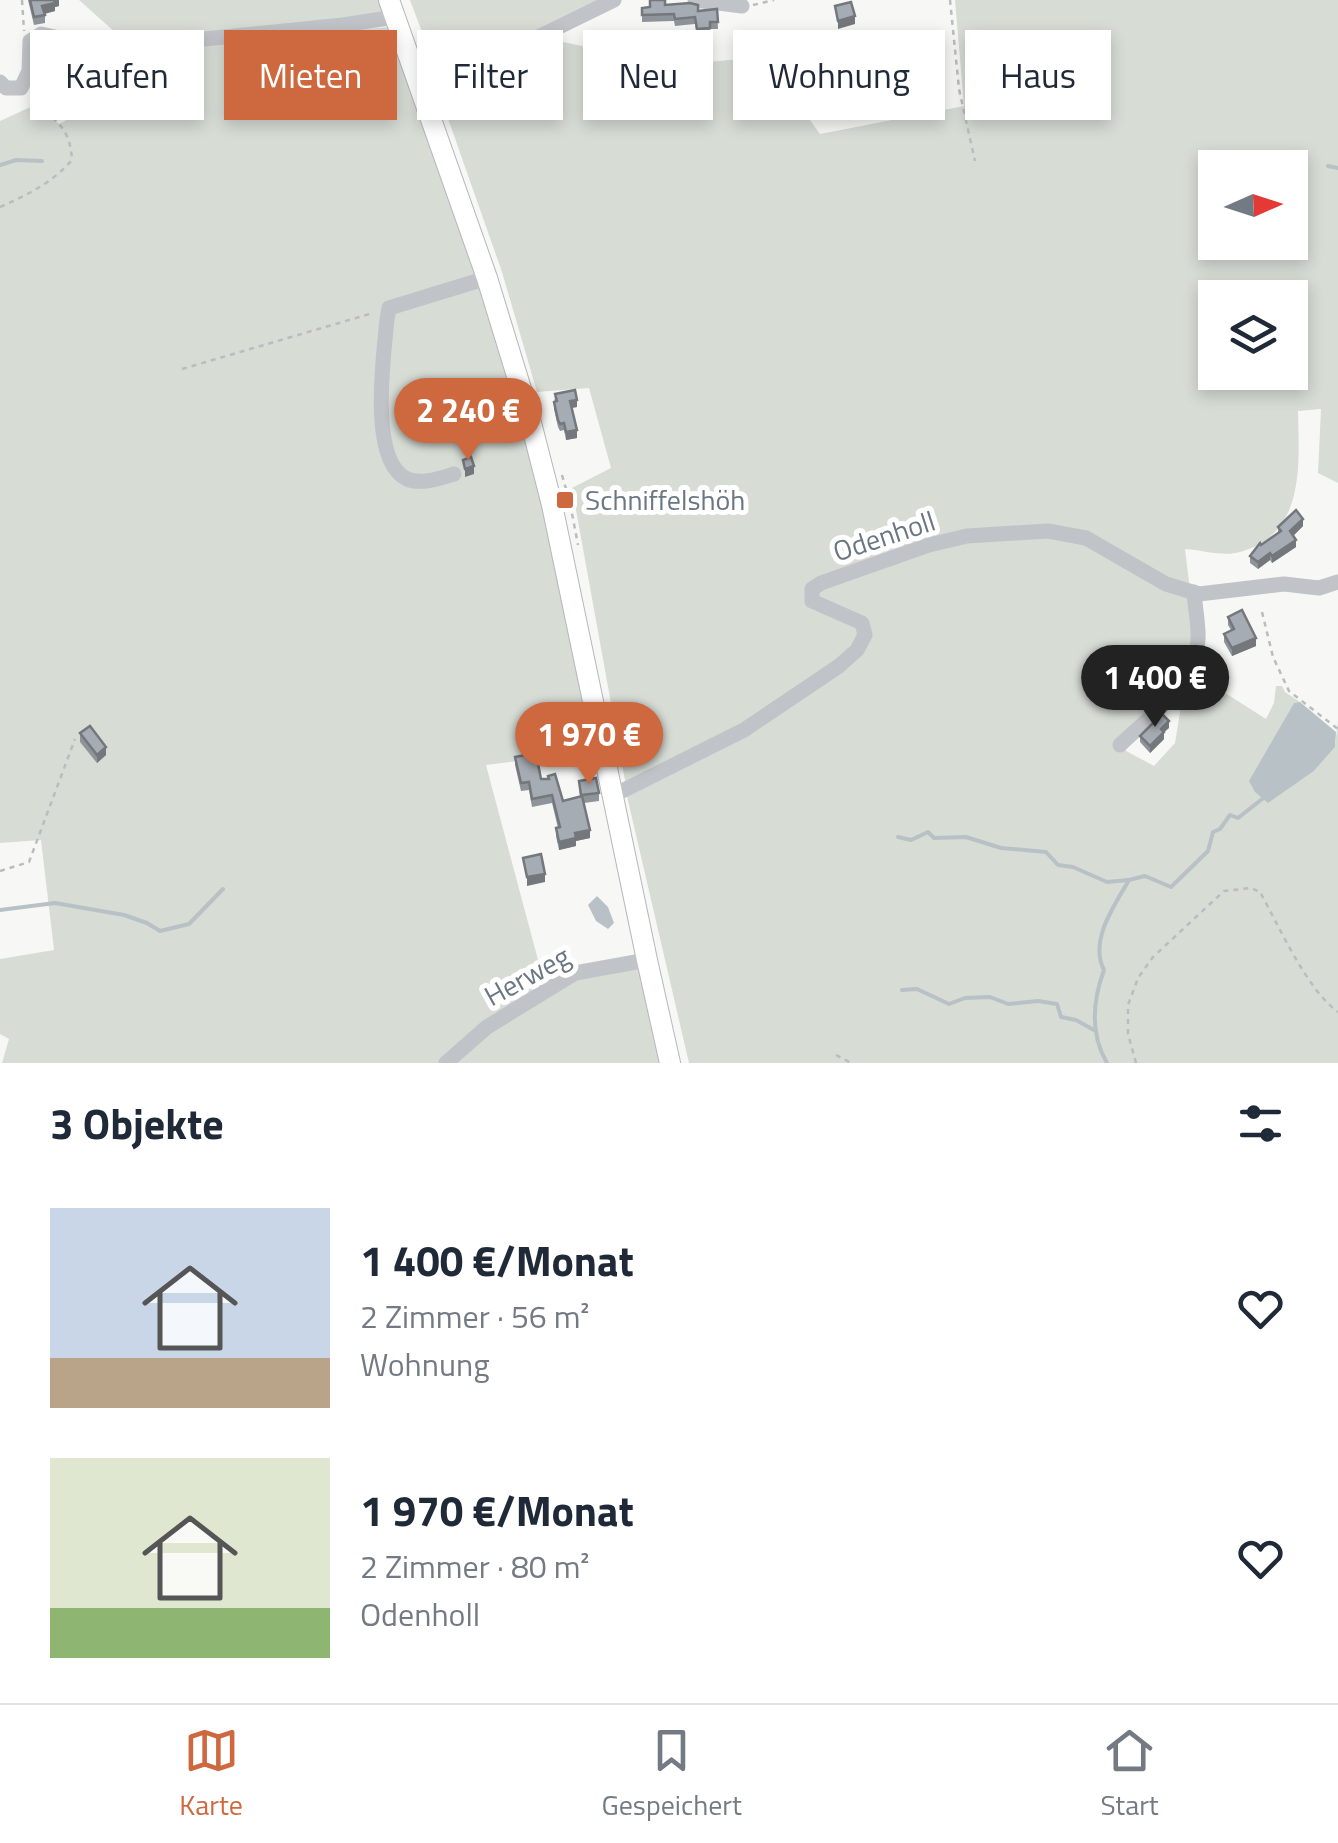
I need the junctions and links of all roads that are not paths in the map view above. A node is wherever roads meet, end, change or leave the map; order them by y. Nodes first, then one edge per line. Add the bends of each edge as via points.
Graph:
1 (614, 0) edge
2 (695, 0) edge
3 (742, 6) road end
4 (392, 8) edge
5 (553, 30) edge
6 (417, 80) edge
7 (0, 82) edge
8 (431, 120) edge
9 (488, 278) junction
10 (454, 474) dead end
11 (1338, 582) edge
12 (1194, 592) junction
13 (1120, 746) dead end
14 (612, 796) junction
15 (646, 960) junction
16 (446, 1063) edge
17 (670, 1063) edge

1 - 5 street
2 - 3 street
4 - 6 main road
4 - 7 street via 344,25 135,46 41,34 30,41 23,85 12,90
8 - 9 main road
9 - 10 street via 389,308 380,414 387,450 407,479
9 - 14 main road via 548,490
11 - 12 street, Odenholl
12 - 13 street via 1198,641 1185,678
12 - 14 street, Odenholl via 1166,584 1086,538 1048,531 929,545 812,589 812,600 862,622 865,635 857,650 838,666 744,730
14 - 15 main road
15 - 16 street, Herweg via 575,974 471,1038
15 - 17 main road

